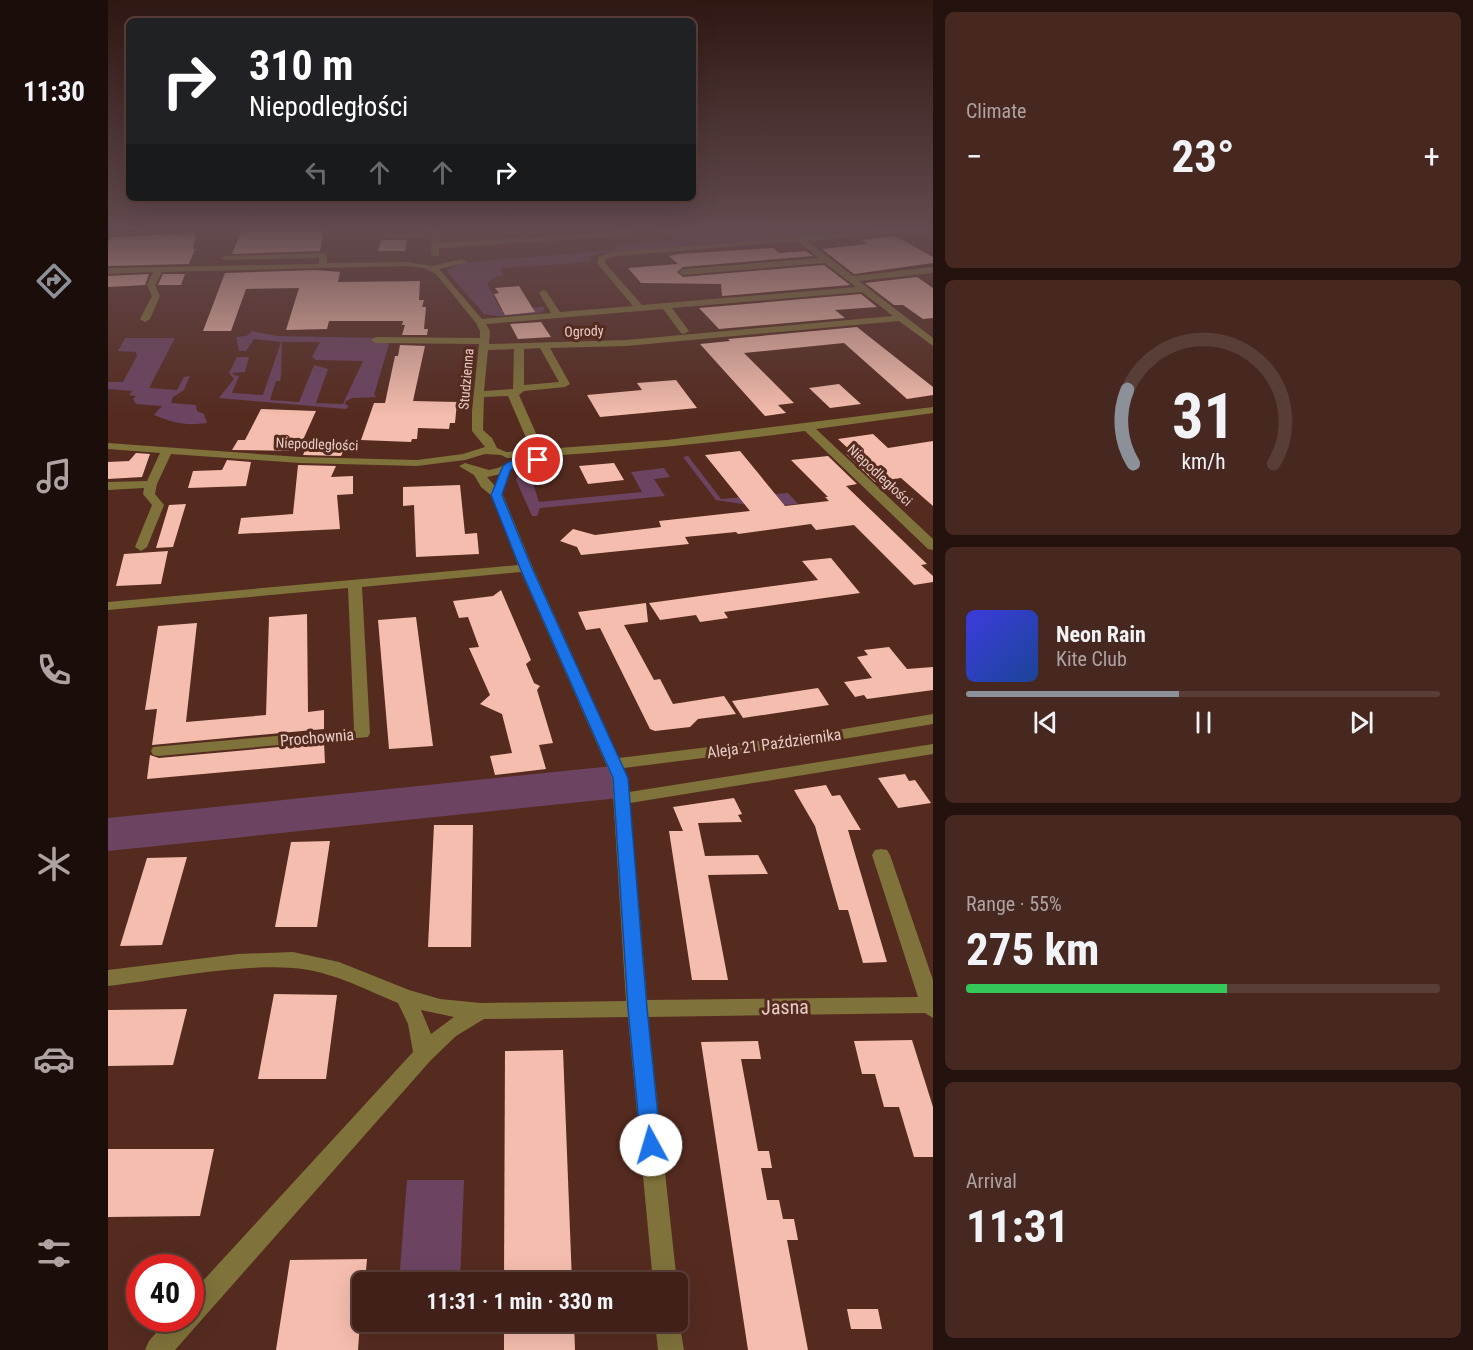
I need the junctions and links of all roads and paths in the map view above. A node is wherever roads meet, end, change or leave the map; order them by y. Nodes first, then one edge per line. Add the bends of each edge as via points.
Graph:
1 (153, 290) edge
2 (453, 290) edge
3 (624, 290) edge
4 (851, 290) edge
5 (864, 290) edge
6 (543, 293) dead end
7 (665, 305) junction
8 (639, 308) junction
9 (557, 315) junction
10 (901, 318) junction
11 (145, 319) dead end
12 (480, 322) junction
13 (684, 331) dead end
14 (376, 340) dead end
15 (933, 343) edge
16 (484, 344) junction
17 (544, 346) junction
18 (519, 347) junction
19 (515, 390) junction
20 (479, 394) junction
21 (933, 410) edge
22 (807, 427) junction
23 (478, 431) junction
24 (533, 440) dead end
25 (108, 446) edge
26 (167, 450) junction
27 (492, 450) junction
28 (477, 452) junction
29 (465, 462) junction
30 (508, 463) junction
31 (479, 472) junction
32 (151, 484) junction
33 (108, 486) edge
34 (497, 495) junction
35 (933, 546) edge
36 (141, 548) dead end
37 (526, 568) junction
38 (355, 583) junction
39 (108, 606) edge
40 (933, 719) edge
41 (933, 749) edge
42 (159, 751) dead end
43 (615, 764) junction
44 (621, 799) junction
45 (881, 855) dead end
46 (108, 978) edge
47 (405, 997) junction
48 (932, 1007) edge
49 (638, 1008) junction
50 (481, 1011) junction
51 (424, 1054) junction
52 (663, 1272) edge
53 (204, 1298) edge
54 (174, 1332) edge
55 (669, 1332) edge
56 (158, 1350) edge
57 (671, 1350) edge

1 - 11 street via 156,296
2 - 12 street, Studzienna
3 - 8 street
4 - 7 street, Ogrody
5 - 10 street
6 - 9 street, Ogrody
7 - 8 street, Ogrody
7 - 13 street
8 - 9 street, Ogrody
9 - 12 street, Ogrody
10 - 15 street
10 - 17 street, Ogrody via 626,343
12 - 16 street, Studzienna via 485,331
14 - 16 street, Studzienna
16 - 18 street, Ogrody
16 - 20 street, Studzienna
17 - 18 street, Ogrody
17 - 19 street via 565,384
18 - 19 street
19 - 20 street
19 - 24 street
20 - 23 street, Studzienna
21 - 22 street, Niepodległości
22 - 30 street, Niepodległości
22 - 35 street, Niepodległości
23 - 27 street, Studzienna
23 - 28 street via 474,441
25 - 26 street, Niepodległości
26 - 29 street, Niepodległości via 438,466
26 - 32 street
27 - 28 street
27 - 30 street
28 - 29 street
29 - 31 street
30 - 31 street, Niepodległości
30 - 34 street
31 - 34 street
32 - 33 street
32 - 36 street via 149,494 158,505
34 - 37 street
37 - 38 street
37 - 43 street
38 - 39 street
38 - 42 street, Prochownia via 362,733
40 - 43 street, Aleja 21 Października via 814,739
41 - 44 street, Aleja 21 Października
43 - 44 street
44 - 49 street
45 - 48 street
46 - 47 street, Jasna via 238,962 293,960 339,970
47 - 50 street, Jasna via 440,1007
47 - 51 street via 418,1024
48 - 49 street, Jasna
49 - 50 street, Jasna
49 - 52 street
50 - 51 street via 449,1030
51 - 53 street
54 - 56 street
55 - 57 street

